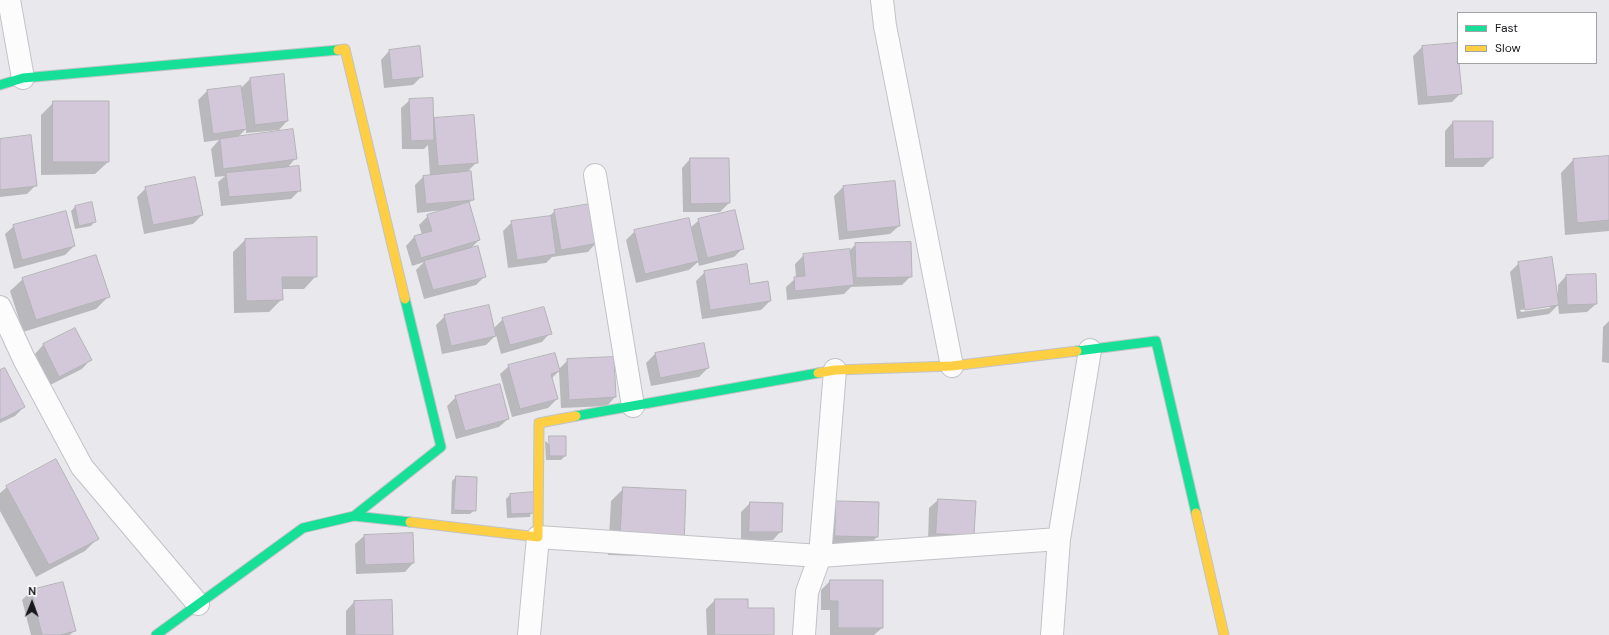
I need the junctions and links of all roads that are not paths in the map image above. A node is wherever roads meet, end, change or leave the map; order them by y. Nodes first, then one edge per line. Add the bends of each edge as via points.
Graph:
1 (9, 0) edge
2 (882, 0) edge
3 (23, 78) junction
4 (0, 85) edge
5 (595, 175) dead end
6 (0, 307) edge
7 (1090, 350) junction
8 (952, 366) junction
9 (835, 370) junction
10 (633, 406) junction
11 (354, 516) junction
12 (538, 537) junction
13 (1059, 539) junction
14 (820, 556) junction
15 (198, 604) junction
16 (156, 635) edge
17 (529, 635) edge
18 (804, 635) edge
19 (1052, 635) edge
20 (1224, 635) edge

1 - 3 street
2 - 8 street
3 - 4 street
3 - 11 street via 345,49 442,447
5 - 10 street
6 - 15 street via 24,359 82,467
7 - 8 street
7 - 13 street
7 - 20 street via 1156,341
8 - 9 street
9 - 10 street
9 - 14 street
10 - 12 street via 539,423
11 - 12 street
11 - 15 street via 303,528
12 - 14 street
12 - 17 street
13 - 14 street
13 - 19 street
14 - 18 street via 807,592
15 - 16 street

